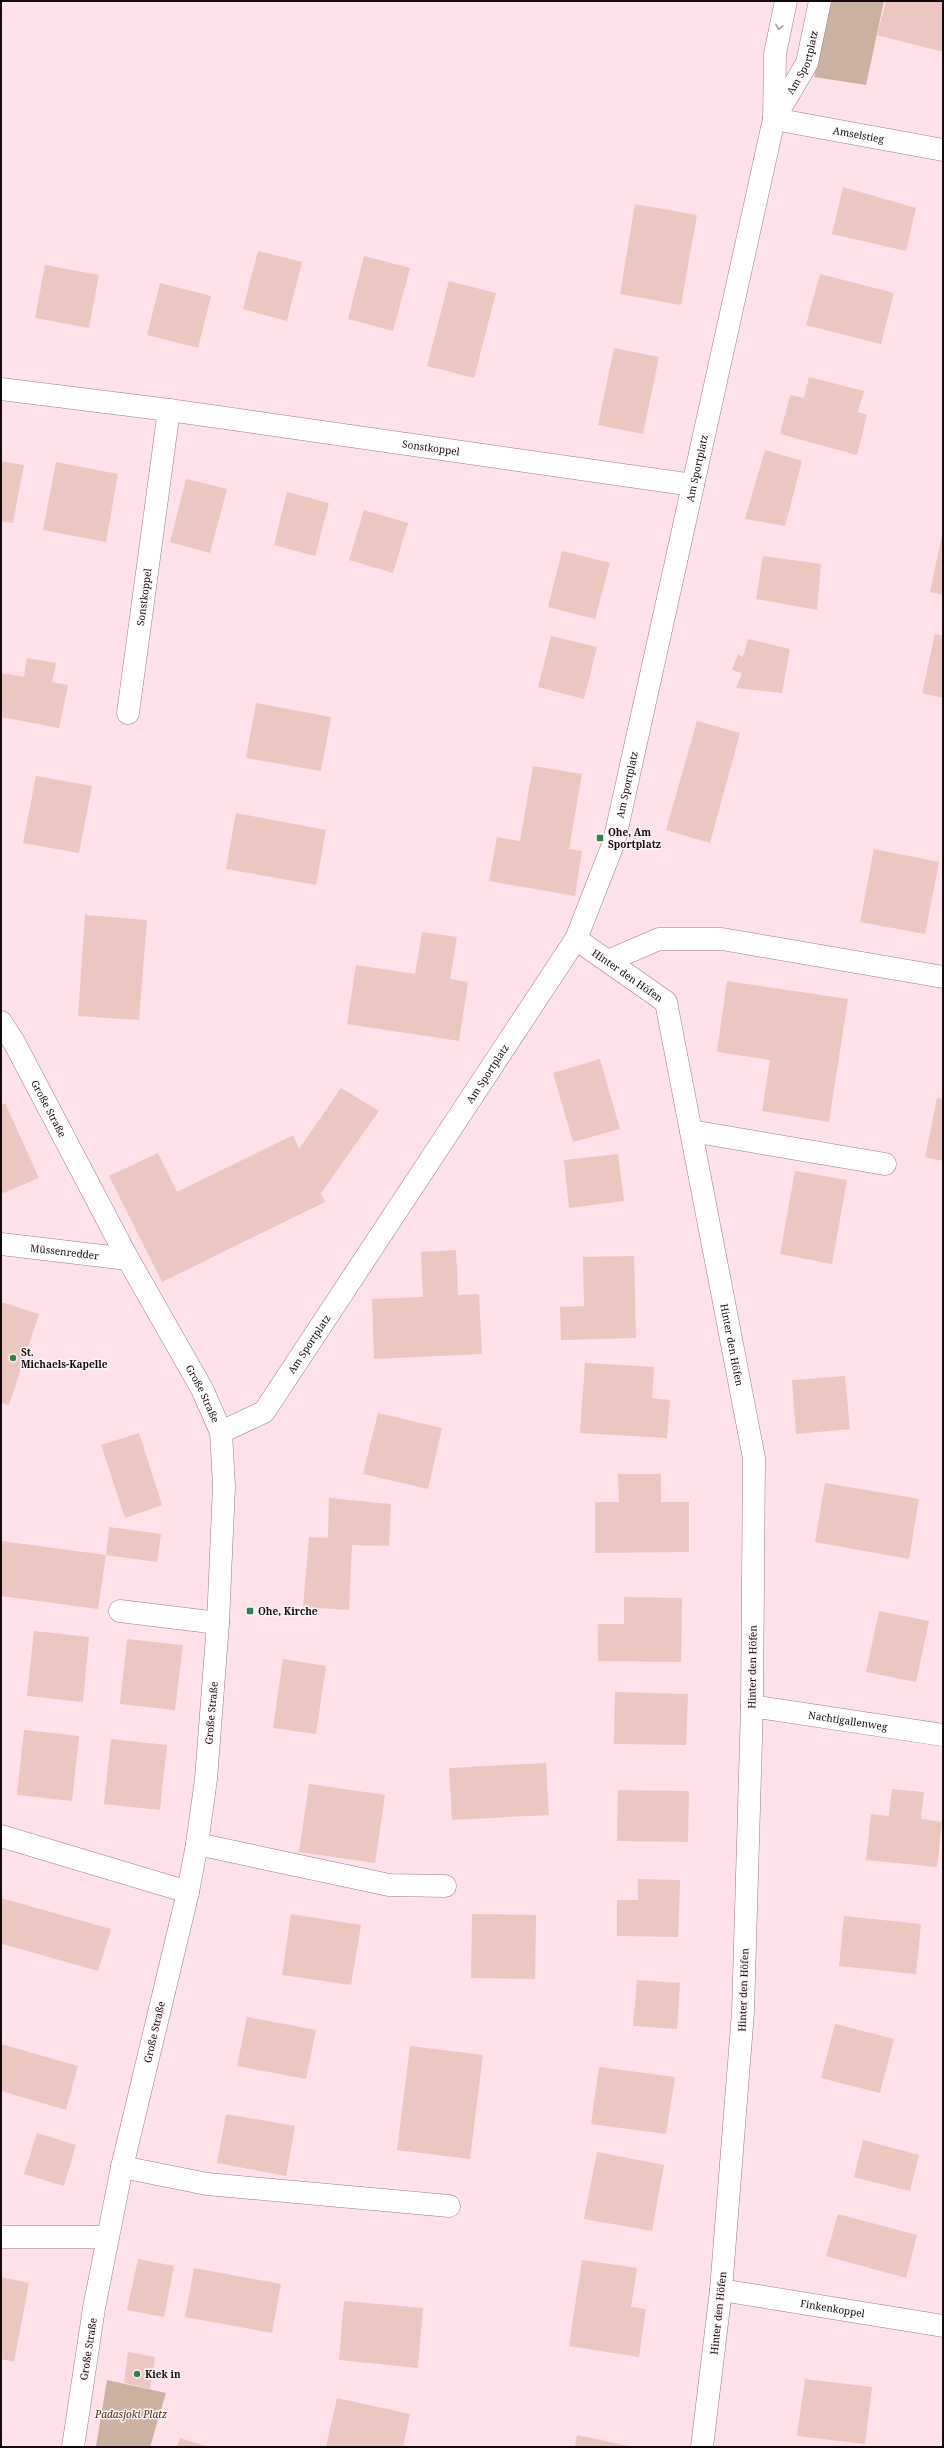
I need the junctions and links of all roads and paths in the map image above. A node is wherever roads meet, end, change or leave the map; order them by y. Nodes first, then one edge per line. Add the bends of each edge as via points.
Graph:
1 (786, 1) edge
2 (820, 1) edge
3 (774, 119) junction
4 (943, 150) edge
5 (1, 389) edge
6 (169, 410) junction
7 (693, 485) junction
8 (128, 713) dead end
9 (576, 939) junction
10 (608, 961) junction
11 (943, 977) edge
12 (1, 1022) edge
13 (692, 1131) junction
14 (885, 1164) dead end
15 (1, 1244) edge
16 (128, 1259) junction
17 (221, 1432) junction
18 (120, 1611) dead end
19 (218, 1623) junction
20 (752, 1706) junction
21 (943, 1734) edge
22 (1, 1836) edge
23 (197, 1844) junction
24 (445, 1886) dead end
25 (188, 1892) junction
26 (122, 2167) junction
27 (449, 2206) dead end
28 (1, 2237) edge
29 (108, 2237) junction
30 (721, 2290) junction
31 (943, 2326) edge
32 (73, 2447) edge
33 (702, 2447) edge

1 -> 3 street, Am Sportplatz via 775,54
2 - 3 street, Am Sportplatz via 807,63
3 - 4 street, Amselstieg
3 - 7 street, Am Sportplatz
5 - 6 street, Sonstkoppel
6 - 7 street, Sonstkoppel
6 - 8 street, Sonstkoppel
7 - 9 street, Am Sportplatz via 614,842
9 - 10 street, Hinter den Höfen
9 - 17 street, Am Sportplatz via 264,1412
10 - 11 street via 659,939 722,939
10 - 13 street, Hinter den Höfen via 666,1002
12 - 16 street, Große Straße
13 - 14 street
13 - 20 street, Hinter den Höfen via 754,1458
15 - 16 street, Müssenredder
16 - 17 street, Große Straße via 202,1389
17 - 19 street, Große Straße via 224,1486
18 - 19 street
19 - 23 street, Große Straße via 206,1779
20 - 21 street, Nachtigallenweg
20 - 30 street, Hinter den Höfen via 743,2012
22 - 25 street
23 - 24 street via 389,1885
23 - 25 street, Große Straße
25 - 26 street, Große Straße
26 - 27 street via 207,2184
26 - 29 street, Große Straße
28 - 29 street
29 - 32 street, Große Straße via 94,2308
30 - 31 street, Finkenkoppel
30 - 33 street, Hinter den Höfen

